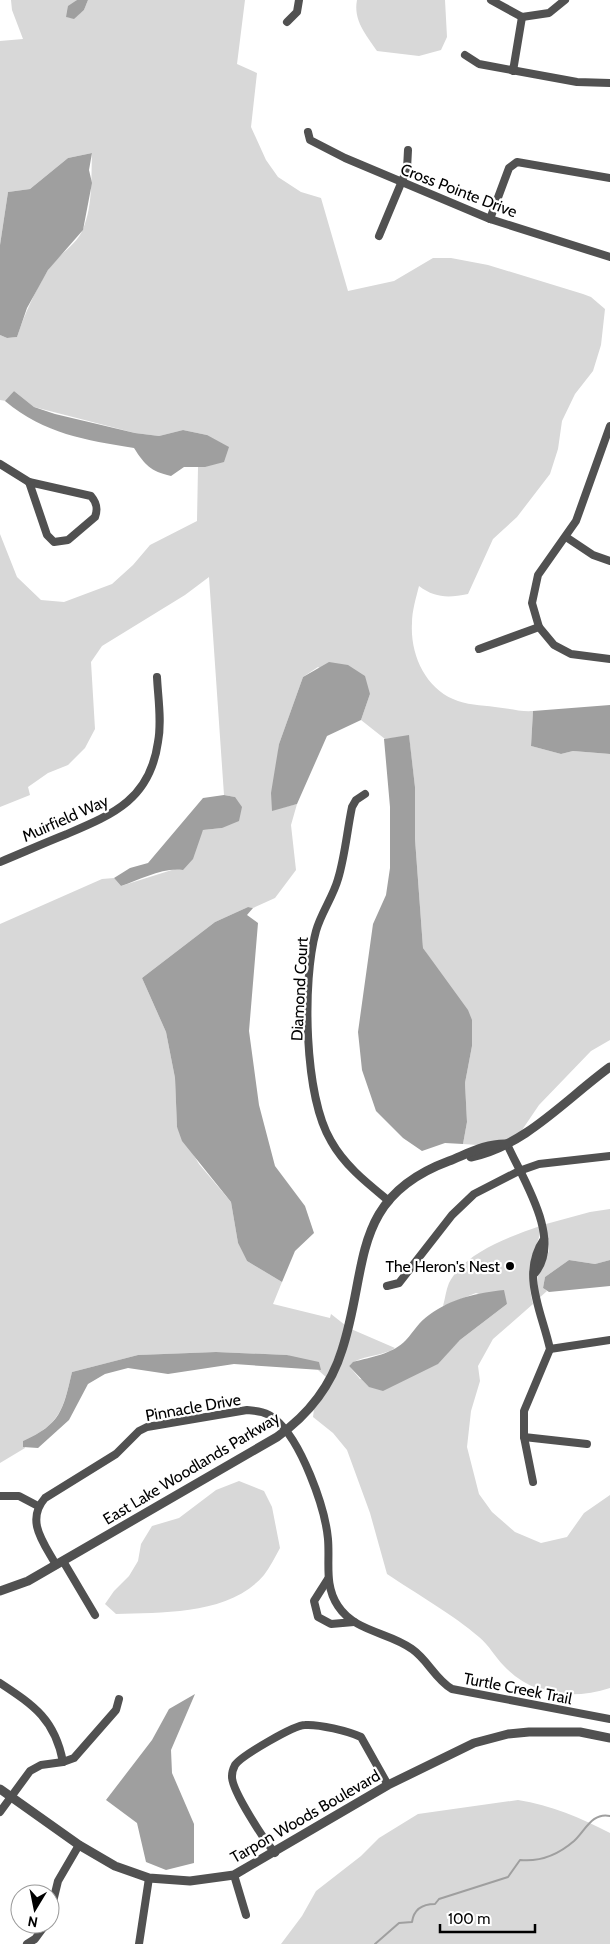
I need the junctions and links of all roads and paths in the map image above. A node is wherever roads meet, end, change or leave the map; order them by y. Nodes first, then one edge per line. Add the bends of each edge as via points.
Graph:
1 (299, 0) edge
2 (491, 0) edge
3 (565, 0) edge
4 (522, 17) junction
5 (287, 22) dead end
6 (465, 55) dead end
7 (513, 71) junction
8 (610, 82) edge
9 (308, 132) dead end
10 (408, 150) dead end
11 (610, 178) edge
12 (402, 182) junction
13 (490, 219) junction
14 (379, 236) dead end
15 (610, 256) edge
16 (610, 426) edge
17 (601, 451) junction
18 (610, 454) edge
19 (0, 464) edge
20 (29, 482) junction
21 (566, 537) junction
22 (610, 561) edge
23 (539, 627) junction
24 (479, 649) dead end
25 (610, 660) edge
26 (157, 677) dead end
27 (365, 794) dead end
28 (0, 862) edge
29 (610, 1067) edge
30 (506, 1144) junction
31 (610, 1156) edge
32 (519, 1171) junction
33 (389, 1201) junction
34 (387, 1286) dead end
35 (610, 1340) edge
36 (550, 1349) junction
37 (286, 1431) junction
38 (524, 1437) junction
39 (587, 1444) dead end
40 (533, 1482) dead end
41 (0, 1496) edge
42 (38, 1506) junction
43 (60, 1563) junction
44 (328, 1579) junction
45 (0, 1591) edge
46 (95, 1614) dead end
47 (354, 1622) junction
48 (0, 1683) edge
49 (119, 1699) dead end
50 (610, 1719) edge
51 (610, 1738) edge
52 (63, 1762) junction
53 (388, 1785) junction
54 (0, 1789) edge
55 (11, 1797) junction
56 (0, 1812) edge
57 (79, 1845) junction
58 (275, 1853) junction
59 (234, 1875) junction
60 (149, 1878) junction
61 (57, 1884) edge
62 (246, 1915) dead end
63 (39, 1934) edge
64 (27, 1944) edge
65 (139, 1944) edge

1 - 5 street via 297,12
2 - 4 street
3 - 4 street via 549,13
4 - 7 street
6 - 7 street via 478,64
7 - 8 street via 577,82
9 - 12 street, Cross Pointe Drive via 310,140 326,150
10 - 12 street via 409,161
11 - 13 street via 517,162 509,168
12 - 13 street, Cross Pointe Drive
12 - 14 street
13 - 15 street, Cross Pointe Drive
16 - 17 street
17 - 18 street
17 - 21 street via 576,520
19 - 20 street
20 - 20 street via 91,496 97,506 94,517 68,540 54,542 47,536
21 - 22 street via 593,555
21 - 23 street via 535,580 532,603
23 - 24 street
23 - 25 street via 550,642 565,652
26 - 28 street, Muirfield Way via 158,744 147,776 132,797 107,816
27 - 33 street, Diamond Court via 356,800 352,808 339,877 316,930 309,990 308,1042 315,1100 330,1140 355,1172
29 - 30 street, East Lake Woodlands Parkway via 523,1135
30 - 32 street
30 - 33 street, East Lake Woodlands Parkway via 480,1148 422,1172 402,1186
31 - 32 street via 551,1161
32 - 34 street via 489,1185 462,1204 399,1284
32 - 36 street via 540,1216 544,1239 535,1258 534,1293
33 - 37 street, East Lake Woodlands Parkway via 373,1222 366,1241 344,1342 334,1369 314,1404
35 - 36 street
36 - 38 street via 526,1403
37 - 42 street, Pinnacle Drive via 270,1416 247,1410 147,1427 116,1454 45,1498
37 - 43 street, East Lake Woodlands Parkway
37 - 44 street, Turtle Creek Trail via 312,1479 325,1520
38 - 39 street
38 - 40 street
41 - 42 street via 19,1496
42 - 43 street via 35,1522 38,1532
43 - 45 street, East Lake Woodlands Parkway via 28,1581
43 - 46 street
44 - 47 street, Turtle Creek Trail via 338,1606
44 - 47 street, Turtle Creek Trail via 314,1601 318,1617 331,1624
47 - 50 street, Turtle Creek Trail via 414,1650 452,1689
48 - 52 street via 43,1715 56,1735
49 - 52 street via 116,1710 80,1752
51 - 53 street, Tarpon Woods Boulevard via 580,1732 508,1734 474,1743
52 - 55 street via 42,1765 30,1771
53 - 58 street, Tarpon Woods Boulevard
53 - 58 street via 361,1737 353,1733 304,1724 245,1756 235,1764 234,1787
54 - 55 street, Tarpon Woods Boulevard
55 - 56 street
55 - 57 street, Tarpon Woods Boulevard
57 - 60 street, Tarpon Woods Boulevard via 115,1866
57 - 61 street
58 - 59 street, Tarpon Woods Boulevard
59 - 60 street, Tarpon Woods Boulevard via 190,1881
59 - 62 street
60 - 65 street
63 - 64 street

